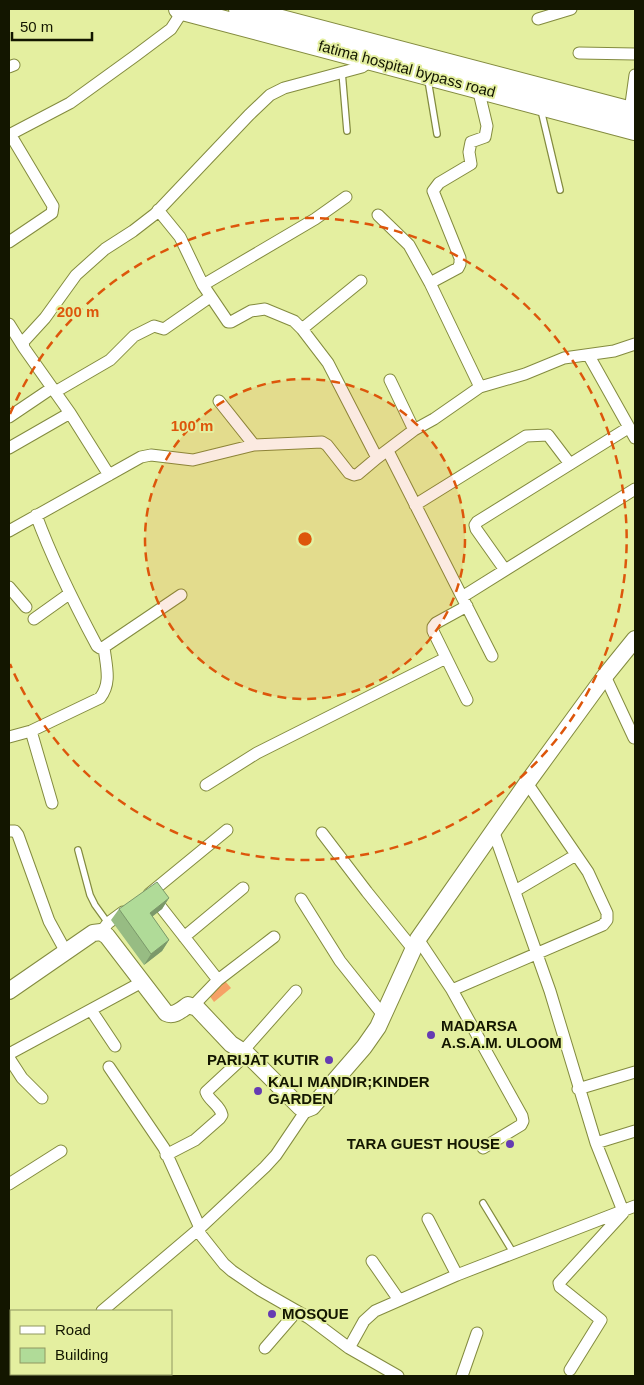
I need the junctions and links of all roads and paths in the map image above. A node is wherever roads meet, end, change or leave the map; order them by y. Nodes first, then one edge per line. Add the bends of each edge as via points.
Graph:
1 (183, 9) edge
2 (239, 9) edge
3 (570, 9) edge
4 (538, 19) dead end
5 (579, 53) dead end
6 (635, 54) edge
7 (373, 60) junction
8 (342, 72) junction
9 (427, 74) junction
10 (635, 75) edge
11 (475, 79) junction
12 (540, 104) junction
13 (633, 118) edge
14 (348, 131) dead end
15 (437, 134) dead end
16 (9, 135) edge
17 (560, 190) dead end
18 (346, 197) dead end
19 (158, 210) junction
20 (378, 215) dead end
21 (9, 242) edge
22 (361, 281) dead end
23 (430, 283) junction
24 (203, 285) junction
25 (210, 297) junction
26 (9, 324) edge
27 (302, 329) junction
28 (635, 344) edge
29 (24, 348) junction
30 (589, 356) junction
31 (390, 380) dead end
32 (480, 387) junction
33 (54, 390) junction
34 (219, 401) dead end
35 (70, 413) junction
36 (9, 416) edge
37 (628, 428) junction
38 (414, 430) junction
39 (635, 438) edge
40 (254, 445) junction
41 (9, 448) edge
42 (388, 451) junction
43 (378, 458) junction
44 (570, 464) junction
45 (109, 475) junction
46 (635, 489) edge
47 (415, 505) junction
48 (36, 515) junction
49 (9, 530) edge
50 (505, 570) junction
51 (9, 587) edge
52 (69, 594) junction
53 (181, 595) dead end
54 (464, 602) junction
55 (26, 607) dead end
56 (34, 619) dead end
57 (635, 639) edge
58 (104, 648) junction
59 (492, 656) dead end
60 (446, 658) junction
61 (606, 676) junction
62 (467, 700) dead end
63 (31, 731) junction
64 (9, 737) edge
65 (634, 738) dead end
66 (527, 783) junction
67 (206, 785) dead end
68 (52, 802) dead end
69 (227, 830) dead end
70 (493, 830) junction
71 (9, 831) edge
72 (322, 833) dead end
73 (78, 850) dead end
74 (576, 855) junction
75 (243, 888) dead end
76 (515, 891) junction
77 (149, 893) junction
78 (301, 899) dead end
79 (104, 927) junction
80 (184, 937) junction
81 (274, 937) dead end
82 (415, 944) junction
83 (66, 952) junction
84 (536, 954) junction
85 (218, 980) junction
86 (142, 982) junction
87 (452, 990) junction
88 (9, 991) edge
89 (296, 991) dead end
90 (193, 1006) junction
91 (91, 1010) junction
92 (383, 1015) junction
93 (115, 1046) dead end
94 (245, 1053) junction
95 (9, 1054) edge
96 (9, 1058) edge
97 (109, 1067) dead end
98 (635, 1072) edge
99 (578, 1089) junction
100 (42, 1098) dead end
101 (307, 1109) junction
102 (635, 1131) edge
103 (596, 1143) junction
104 (483, 1148) dead end
105 (61, 1151) dead end
106 (166, 1155) junction
107 (9, 1184) edge
108 (484, 1203) dead end
109 (628, 1209) edge
110 (428, 1219) dead end
111 (198, 1229) junction
112 (514, 1254) junction
113 (372, 1261) dead end
114 (457, 1275) junction
115 (399, 1300) junction
116 (103, 1310) edge
117 (297, 1311) junction
118 (477, 1333) dead end
119 (265, 1348) dead end
120 (348, 1348) junction
121 (570, 1370) dead end
122 (398, 1376) edge
123 (462, 1376) edge

1 - 7 highway, fatima hospital bypass road
1 - 16 street via 171,29 70,103
2 - 11 highway, fatima hospital bypass road
3 - 4 street
5 - 6 street
7 - 8 street via 362,67
7 - 9 highway, fatima hospital bypass road
8 - 14 lane
8 - 19 street via 284,88 270,96
9 - 11 highway, fatima hospital bypass road
9 - 15 lane
10 - 13 street
11 - 12 highway, fatima hospital bypass road
11 - 13 highway, fatima hospital bypass road
11 - 23 street via 487,126 486,137 471,142 468,152 471,164 439,183 433,191 460,264
12 - 13 highway, fatima hospital bypass road
12 - 17 lane
16 - 21 street via 54,210
18 - 24 street
19 - 24 street via 180,237
19 - 29 street via 76,275 23,342
20 - 23 street via 409,245
22 - 27 street
23 - 32 street
24 - 25 street
25 - 27 street via 228,322 251,311 265,309 294,321
25 - 33 street via 164,329 154,326 134,336 110,360
26 - 29 street
27 - 43 street via 328,363
28 - 30 street
29 - 33 street
30 - 32 street via 564,358
30 - 37 street
31 - 38 street
32 - 38 street
33 - 35 street
33 - 36 street
34 - 40 street
35 - 41 street
35 - 45 street
37 - 39 street
37 - 44 street
38 - 42 street
40 - 43 street via 322,442 354,475
40 - 45 street via 193,460 151,455 141,457
42 - 43 street
42 - 47 street
44 - 47 street via 548,435 526,436
44 - 50 street via 475,525
45 - 48 street
46 - 50 street
47 - 54 street
48 - 49 street
48 - 52 street
50 - 54 street
51 - 55 street
52 - 56 street
52 - 58 street via 97,646
53 - 58 street
54 - 59 street
54 - 60 street via 433,627
57 - 61 street
58 - 63 street via 108,680 100,698
60 - 62 street
60 - 67 street via 257,753
61 - 65 street
61 - 66 street
63 - 64 street
63 - 68 street
66 - 70 street
66 - 74 street
69 - 77 street
70 - 76 street
70 - 82 street
71 - 83 street via 18,835 49,921
72 - 82 street via 367,892
73 - 79 lane via 90,895
74 - 76 street
74 - 84 street via 588,872 607,913 607,920 603,925
75 - 80 street
76 - 84 street
77 - 79 street
77 - 80 street
78 - 92 street via 340,961
79 - 83 street
79 - 86 street via 107,936
80 - 85 street
81 - 85 street
82 - 87 street
82 - 92 street
83 - 88 street
84 - 87 street
84 - 99 street
85 - 90 street
86 - 90 street via 170,1015
86 - 91 street
87 - 104 street via 523,1121
89 - 94 street
90 - 94 street via 230,1044
91 - 93 street
91 - 95 street
92 - 101 street via 364,1047
94 - 101 street via 300,1108
94 - 106 street via 206,1092 221,1110 220,1118 195,1140
96 - 100 street via 22,1078
97 - 106 street
98 - 99 street
99 - 103 street
101 - 111 street via 271,1160
102 - 103 street
103 - 109 street
105 - 107 street
106 - 111 street
108 - 112 lane
109 - 112 street
109 - 121 street via 559,1283 560,1288 601,1320
110 - 114 street
111 - 116 street
111 - 117 street via 228,1268
112 - 114 street
113 - 115 street
114 - 115 street
115 - 120 street via 369,1315
117 - 119 street
117 - 120 street
118 - 123 street
120 - 122 street

